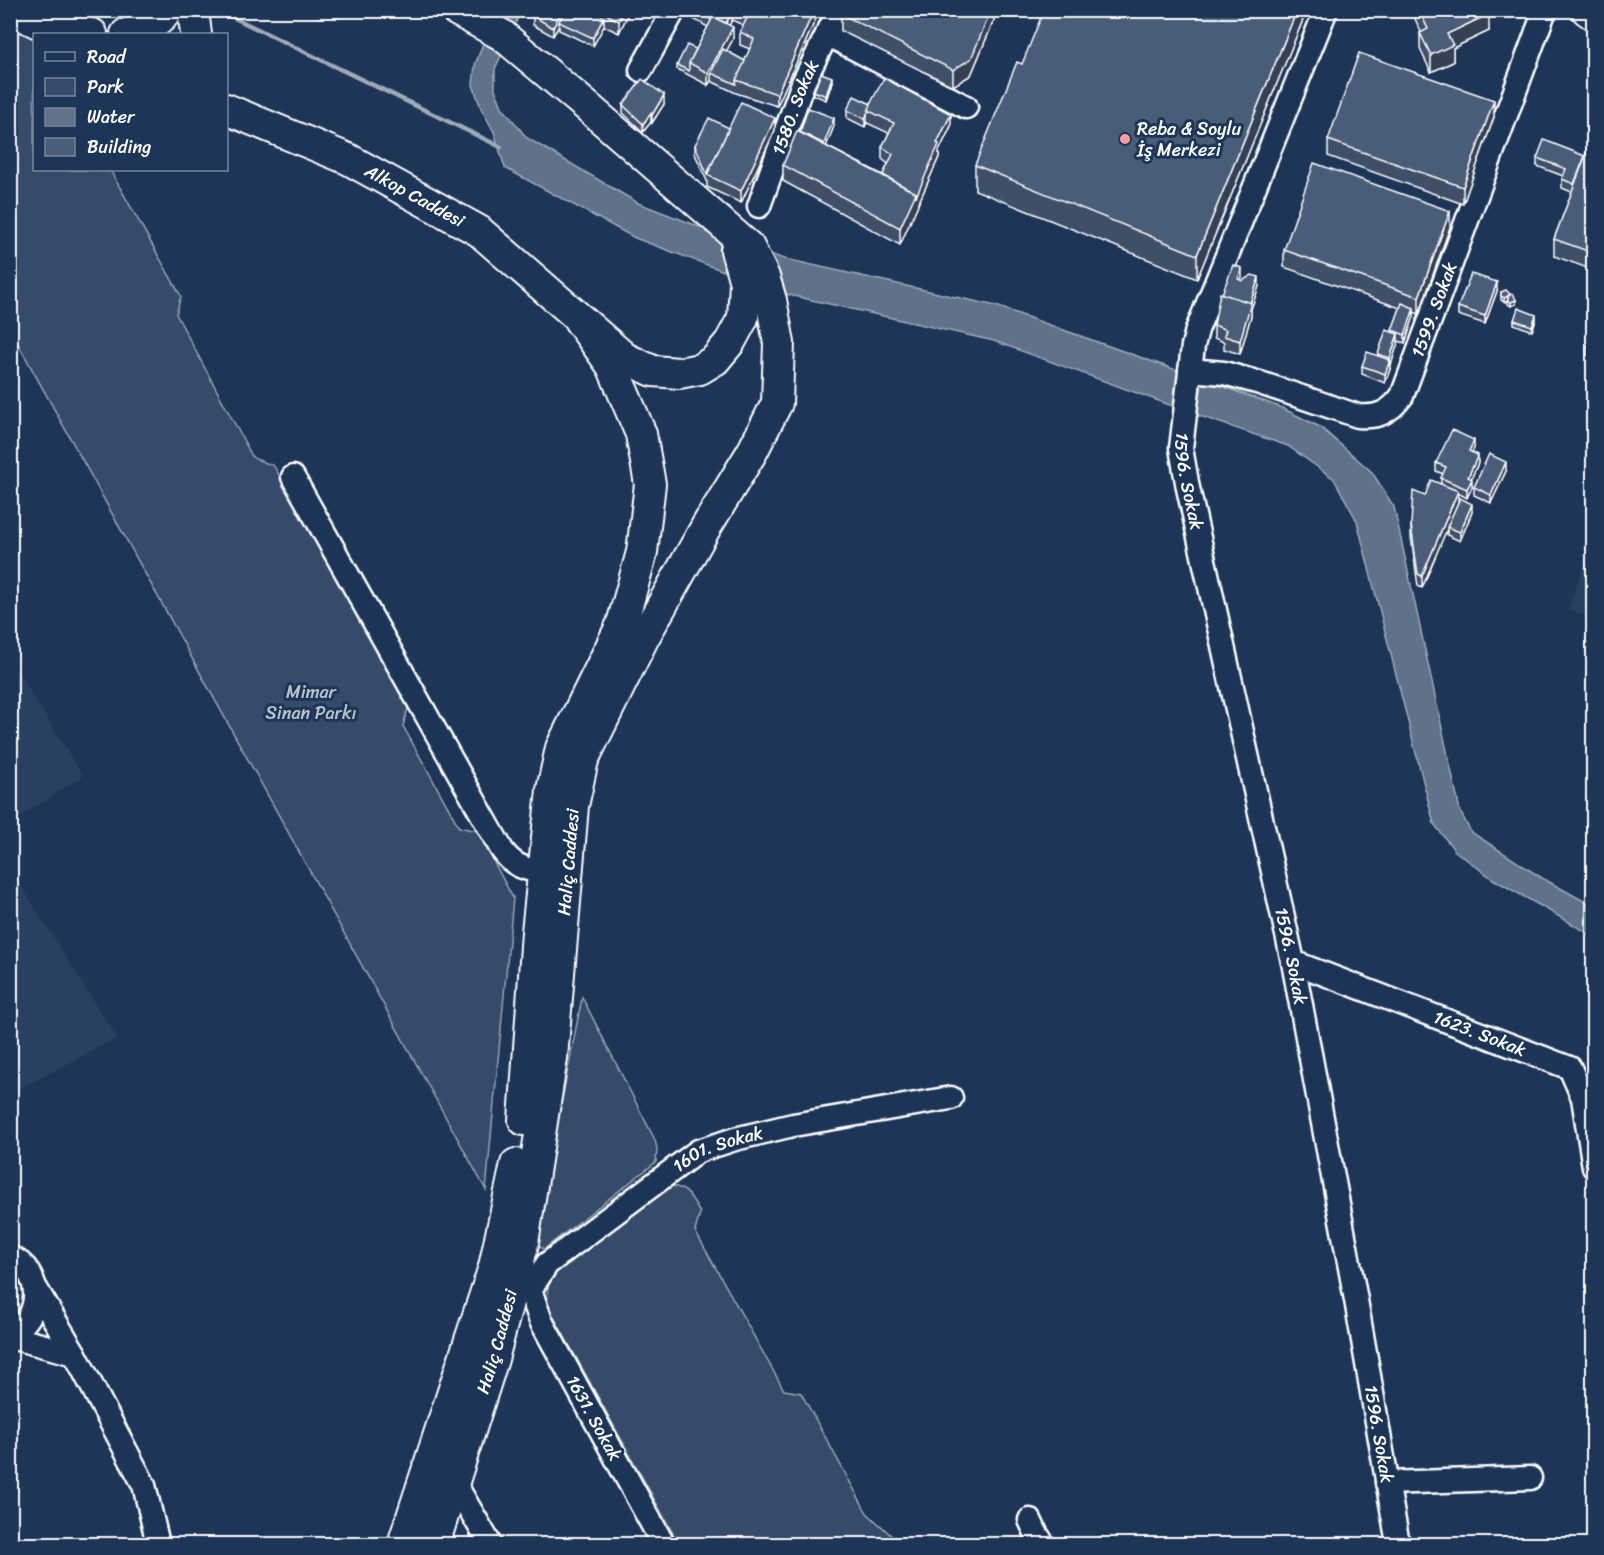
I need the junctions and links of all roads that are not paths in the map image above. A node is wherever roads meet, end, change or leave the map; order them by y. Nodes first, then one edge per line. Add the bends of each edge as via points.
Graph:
1 (11, 10) edge
2 (167, 10) edge
3 (193, 10) edge
4 (456, 10) edge
5 (674, 10) edge
6 (838, 10) edge
7 (1326, 10) edge
8 (1545, 10) edge
9 (1587, 10) edge
10 (1593, 15) edge
11 (52, 30) edge
12 (82, 33) edge
13 (132, 33) edge
14 (196, 33) edge
15 (827, 34) junction
16 (641, 70) dead end
17 (230, 107) edge
18 (966, 107) dead end
19 (759, 206) dead end
20 (729, 230) junction
21 (579, 320) junction
22 (1190, 370) junction
23 (292, 477) dead end
24 (543, 872) junction
25 (1293, 962) junction
26 (951, 1098) dead end
27 (1593, 1167) edge
28 (10, 1257) edge
29 (35, 1287) junction
30 (509, 1291) junction
31 (10, 1335) edge
32 (75, 1354) junction
33 (1530, 1478) dead end
34 (454, 1482) junction
35 (1387, 1483) junction
36 (1030, 1520) dead end
37 (158, 1545) edge
38 (404, 1545) edge
39 (434, 1545) edge
40 (490, 1545) edge
41 (663, 1545) edge
42 (1043, 1545) edge
43 (1398, 1545) edge

1 - 11 main road
2 - 13 main road via 144,31
3 - 14 main road
4 - 20 main road via 502,35
5 - 16 street
6 - 15 street, 1580. Sokak
7 - 22 street, 1596. Sokak via 1197,330
8 - 22 street, 1599. Sokak via 1396,405 1380,415 1358,416 1224,373
9 - 10 main road
11 - 12 main road
15 - 18 street
15 - 19 street, 1580. Sokak via 802,83
17 - 21 main road, Alkop Caddesi via 348,159 479,231
20 - 21 main road via 745,283 743,318 715,360 700,369 679,373 653,371 625,358
20 - 30 main road, Haliç Caddesi via 749,247 771,300 779,343 777,403 643,639 583,760 573,806 552,1058 522,1249
21 - 24 main road, Haliç Caddesi via 612,366 641,434 650,484 642,552 622,624 561,748
22 - 25 street, 1596. Sokak via 1181,448
23 - 24 street via 507,858 522,868
24 - 30 main road, Haliç Caddesi via 524,1127 494,1267
25 - 27 street, 1623. Sokak via 1570,1068 1583,1098
25 - 35 street, 1596. Sokak
26 - 30 street, 1601. Sokak via 793,1125 698,1151
28 - 29 street via 24,1266
29 - 31 street via 32,1313
29 - 32 street
30 - 34 main road, Haliç Caddesi via 493,1359
30 - 38 main road, Haliç Caddesi
30 - 41 street, 1631. Sokak via 541,1321
31 - 32 street
32 - 37 street via 144,1485
33 - 35 street
34 - 39 main road, Haliç Caddesi
34 - 40 street
35 - 43 street, 1596. Sokak
36 - 42 street

